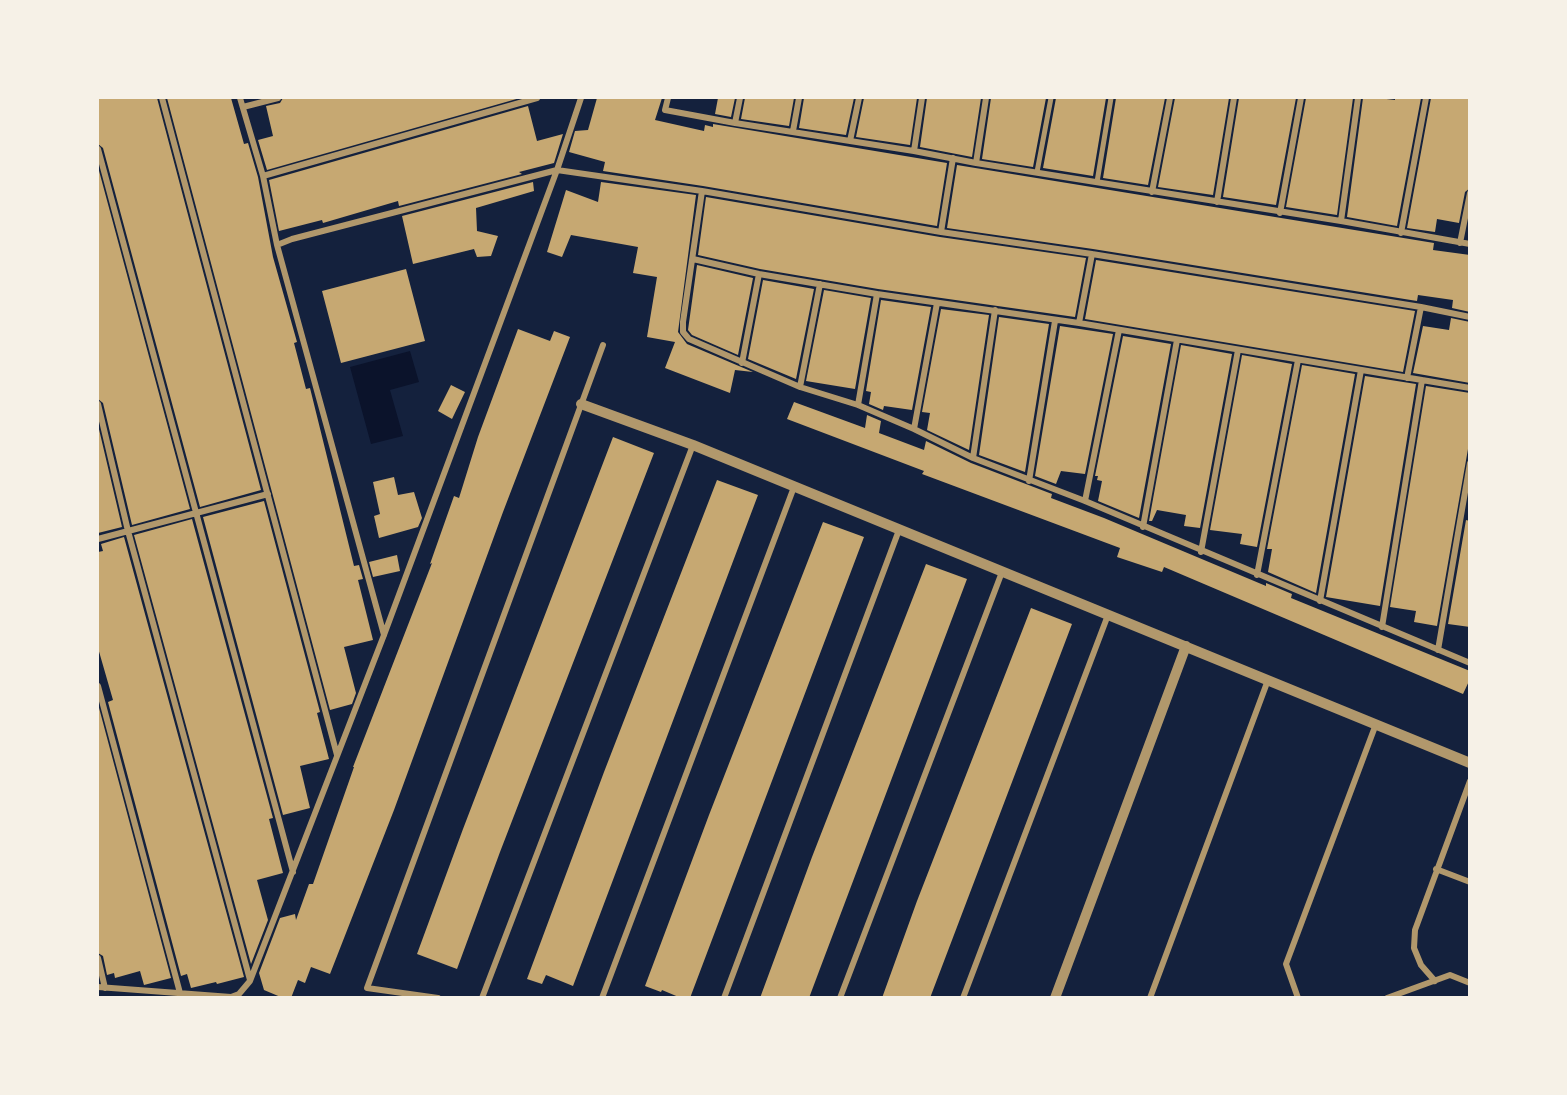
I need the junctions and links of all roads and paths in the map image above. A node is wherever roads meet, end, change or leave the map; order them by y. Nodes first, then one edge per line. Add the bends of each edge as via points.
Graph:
1 (162, 98) edge
2 (240, 98) edge
3 (278, 98) edge
4 (537, 98) edge
5 (581, 98) edge
6 (668, 98) edge
7 (740, 98) edge
8 (799, 98) edge
9 (859, 98) edge
10 (922, 98) edge
11 (986, 98) edge
12 (1051, 98) edge
13 (1111, 98) edge
14 (1170, 98) edge
15 (1234, 98) edge
16 (1301, 98) edge
17 (1358, 98) edge
18 (1426, 98) edge
19 (243, 107) junction
20 (735, 123) junction
21 (793, 131) junction
22 (850, 141) junction
23 (98, 148) edge
24 (914, 151) junction
25 (952, 158) junction
26 (976, 163) junction
27 (557, 170) junction
28 (1037, 172) junction
29 (263, 176) junction
30 (1097, 182) junction
31 (702, 191) junction
32 (1152, 192) junction
33 (1470, 193) edge
34 (1217, 202) junction
35 (1280, 213) junction
36 (1341, 221) junction
37 (941, 232) junction
38 (1401, 233) junction
39 (1460, 243) junction
40 (1470, 244) edge
41 (277, 245) junction
42 (1092, 254) junction
43 (693, 259) junction
44 (759, 274) junction
45 (820, 284) junction
46 (877, 294) junction
47 (937, 303) junction
48 (1421, 307) junction
49 (995, 310) junction
50 (1470, 317) edge
51 (1055, 321) junction
52 (1079, 323) junction
53 (1119, 330) junction
54 (1177, 340) junction
55 (603, 345) dead end
56 (1238, 350) junction
57 (1298, 360) junction
58 (742, 363) junction
59 (1361, 370) junction
60 (1407, 378) junction
61 (1422, 380) junction
62 (800, 387) junction
63 (1470, 388) edge
64 (98, 404) edge
65 (581, 404) junction
66 (858, 405) junction
67 (914, 429) junction
68 (693, 445) junction
69 (973, 458) junction
70 (1470, 463) edge
71 (1029, 481) junction
72 (794, 487) junction
73 (268, 494) junction
74 (1085, 501) junction
75 (196, 513) junction
76 (1143, 527) junction
77 (899, 530) junction
78 (128, 531) junction
79 (98, 539) edge
80 (1202, 552) junction
81 (1002, 572) junction
82 (1257, 575) junction
83 (1320, 601) junction
84 (1108, 615) junction
85 (1382, 627) junction
86 (384, 636) junction
87 (1186, 646) junction
88 (1438, 650) junction
89 (1470, 663) edge
90 (1268, 680) junction
91 (98, 686) edge
92 (1376, 724) junction
93 (337, 755) junction
94 (1470, 763) edge
95 (1470, 781) edge
96 (1436, 869) junction
97 (294, 873) junction
98 (1470, 882) edge
99 (98, 958) edge
100 (250, 981) junction
101 (1435, 981) junction
102 (1470, 983) edge
103 (98, 987) edge
104 (105, 988) junction
105 (180, 993) junction
106 (438, 998) edge
107 (482, 998) edge
108 (602, 998) edge
109 (724, 998) edge
110 (840, 998) edge
111 (963, 998) edge
112 (1055, 998) edge
113 (1150, 998) edge
114 (1298, 998) edge
115 (1387, 998) edge

1 - 73 street
2 - 19 street
3 - 19 street
4 - 29 street
5 - 27 street
6 - 20 street via 665,110
7 - 20 street
8 - 21 street
9 - 22 street
10 - 24 street
11 - 26 street
12 - 28 street
13 - 30 street
14 - 32 street
15 - 34 street
16 - 35 street
17 - 36 street
18 - 38 street
19 - 29 street
20 - 21 street
21 - 22 street
22 - 24 street
23 - 75 street
24 - 25 street
25 - 26 street
25 - 37 street
26 - 28 street
27 - 31 street
27 - 41 street
27 - 86 street
28 - 30 street
29 - 41 street
30 - 32 street
31 - 37 street
31 - 43 street
32 - 34 street
33 - 39 street
34 - 35 street
35 - 36 street
36 - 38 street
37 - 42 street
38 - 39 street
39 - 40 street
41 - 86 street
42 - 48 street
42 - 52 street
43 - 44 street
43 - 58 street via 683,332 689,339
44 - 45 street
44 - 58 street
45 - 46 street
45 - 62 street
46 - 47 street
46 - 66 street
47 - 49 street
47 - 67 street
48 - 50 street
48 - 60 street
49 - 51 street
49 - 69 street
51 - 52 street
51 - 71 street
52 - 53 street
53 - 54 street
53 - 74 street
54 - 56 street
54 - 76 street
55 - 65 street
56 - 57 street
56 - 80 street
57 - 59 street
57 - 82 street
58 - 62 street
59 - 60 street
59 - 83 street
60 - 61 street
61 - 63 street
61 - 85 street
62 - 66 street
64 - 78 street
65 - 68 street
65 - 106 street via 367,988
66 - 67 street
67 - 69 street
68 - 72 street
68 - 107 street
69 - 71 street
70 - 88 street
71 - 74 street
72 - 77 street
72 - 108 street
73 - 75 street
73 - 93 street
74 - 76 street
75 - 78 street
75 - 97 street
76 - 80 street
77 - 81 street
77 - 109 street
78 - 79 street
78 - 100 street
80 - 82 street
81 - 84 street
81 - 110 street
82 - 83 street
83 - 85 street
84 - 87 street
84 - 111 street
85 - 88 street
86 - 93 street
87 - 90 street
87 - 112 street
88 - 89 street
90 - 92 street
90 - 113 street
91 - 105 street
92 - 94 street
92 - 114 street via 1286,964
93 - 97 street
95 - 96 street
96 - 98 street
96 - 101 street via 1415,930 1414,948 1421,965
97 - 100 street
99 - 104 street
100 - 105 street via 231,997
101 - 102 street via 1450,975
101 - 115 street
103 - 104 street
104 - 105 street

